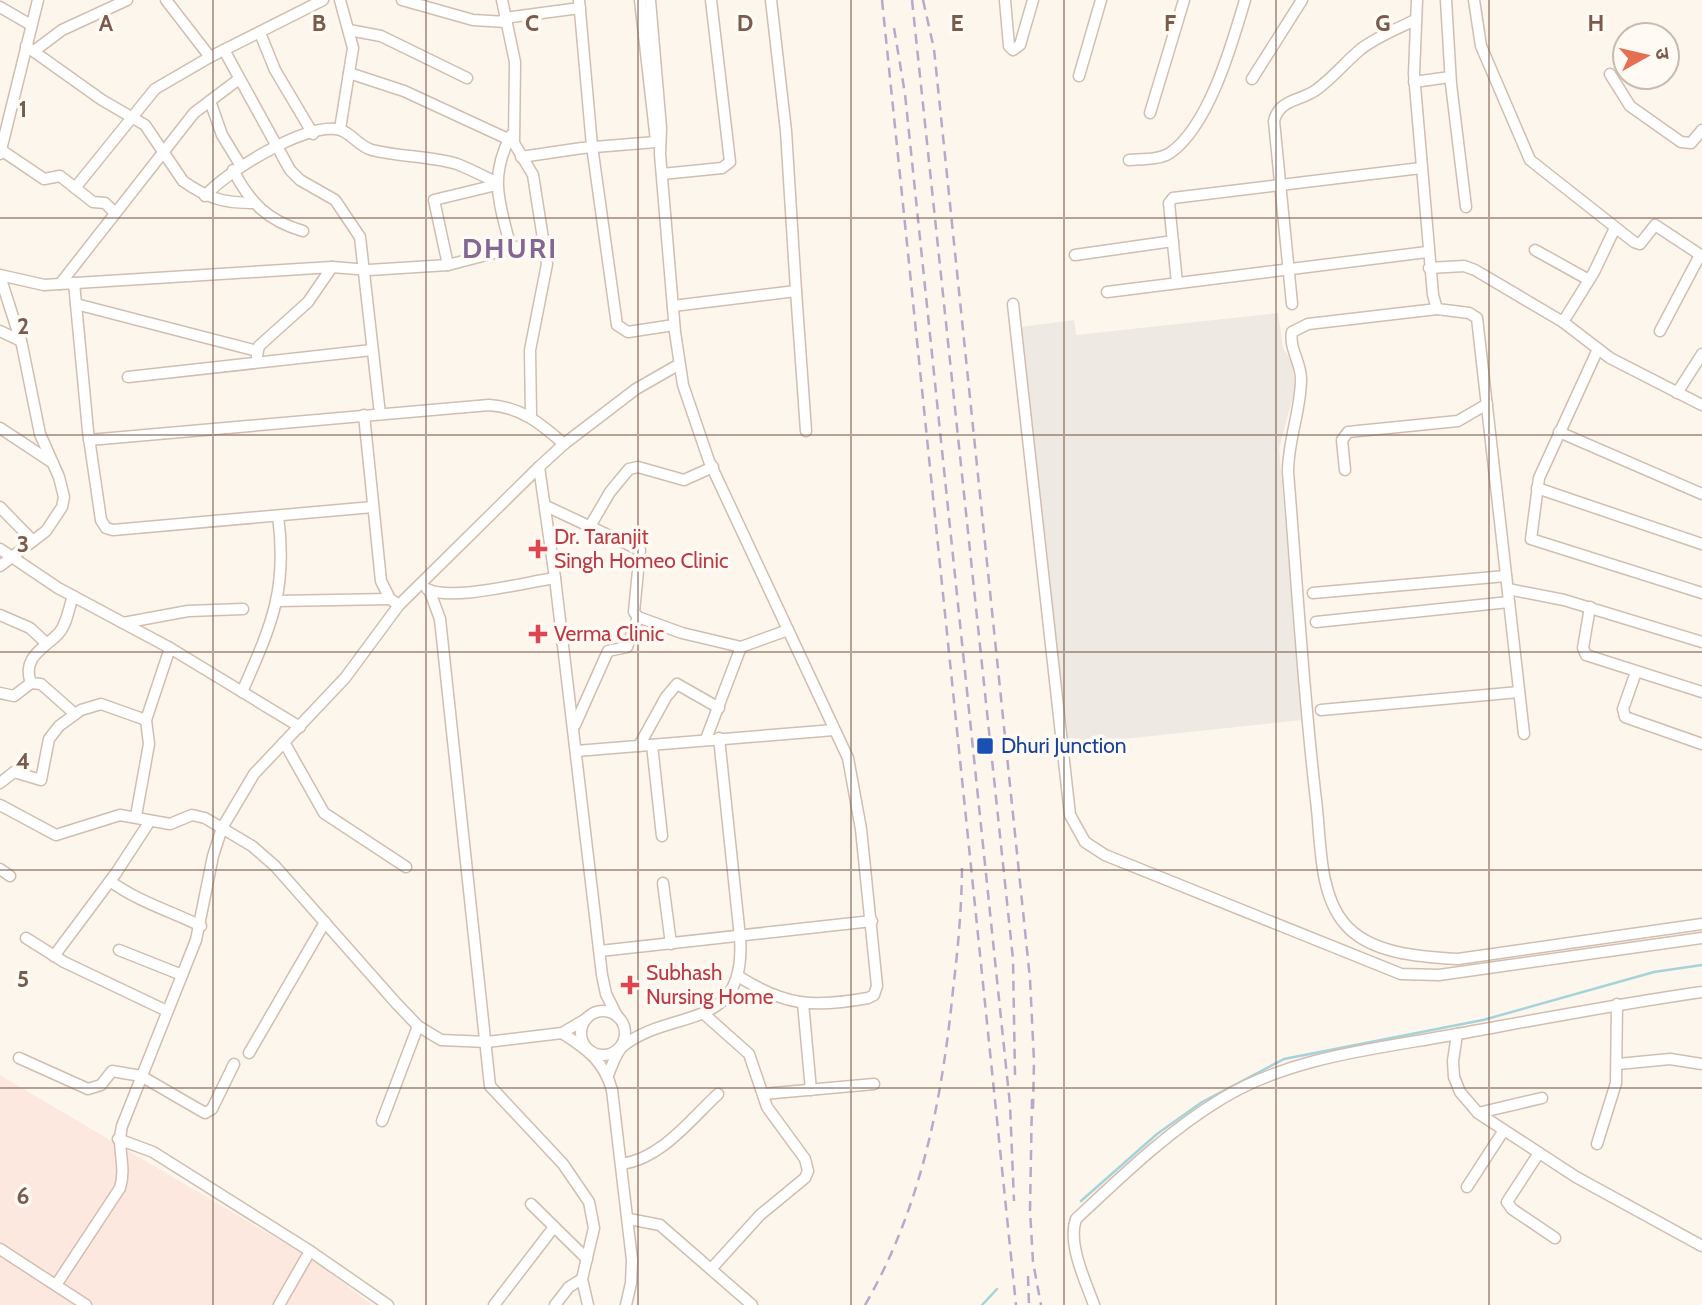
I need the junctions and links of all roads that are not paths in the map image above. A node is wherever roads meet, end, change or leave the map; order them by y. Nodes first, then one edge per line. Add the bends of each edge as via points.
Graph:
1 (38, 0) edge
2 (127, 0) edge
3 (166, 0) edge
4 (323, 0) edge
5 (340, 0) edge
6 (402, 0) edge
7 (502, 0) edge
8 (639, 0) edge
9 (650, 0) edge
10 (711, 0) edge
11 (771, 0) edge
12 (1005, 0) edge
13 (1033, 0) edge
14 (1101, 0) edge
15 (1184, 0) edge
16 (1245, 0) edge
17 (1303, 0) edge
18 (1417, 0) edge
19 (1446, 0) edge
20 (1474, 0) edge
21 (579, 4) edge
22 (0, 7) edge
23 (505, 20) junction
24 (1415, 20) junction
25 (31, 26) junction
26 (349, 30) junction
27 (260, 33) junction
28 (30, 48) junction
29 (224, 50) junction
30 (210, 57) junction
31 (349, 73) junction
32 (1610, 74) dead end
33 (1079, 76) dead end
34 (1450, 77) junction
35 (467, 78) dead end
36 (239, 79) junction
37 (1252, 79) dead end
38 (1414, 82) junction
39 (210, 101) junction
40 (1150, 113) dead end
41 (131, 116) junction
42 (340, 130) junction
43 (1702, 130) edge
44 (313, 134) junction
45 (511, 134) junction
46 (656, 142) junction
47 (278, 146) junction
48 (592, 146) junction
49 (163, 150) junction
50 (1, 152) edge
51 (660, 154) junction
52 (522, 157) junction
53 (1129, 160) dead end
54 (237, 168) junction
55 (1421, 168) junction
56 (662, 174) junction
57 (496, 183) junction
58 (1281, 185) junction
59 (75, 188) junction
60 (205, 196) junction
61 (253, 203) junction
62 (1466, 207) dead end
63 (115, 213) junction
64 (1615, 228) junction
65 (303, 231) dead end
66 (544, 240) junction
67 (1173, 241) junction
68 (511, 249) junction
69 (1535, 250) dead end
70 (1427, 252) junction
71 (1075, 255) dead end
72 (1701, 256) edge
73 (448, 265) junction
74 (332, 267) junction
75 (1429, 268) junction
76 (1288, 269) junction
77 (363, 270) junction
78 (0, 275) edge
79 (1589, 280) junction
80 (74, 283) junction
81 (1177, 283) junction
82 (60, 284) junction
83 (796, 291) junction
84 (1107, 292) dead end
85 (76, 304) junction
86 (1013, 304) dead end
87 (1292, 304) dead end
88 (673, 306) junction
89 (1437, 309) junction
90 (1563, 322) junction
91 (674, 325) junction
92 (0, 331) edge
93 (1660, 331) dead end
94 (21, 341) junction
95 (1598, 349) junction
96 (372, 350) junction
97 (1702, 354) edge
98 (257, 357) junction
99 (678, 365) junction
100 (128, 377) dead end
101 (1677, 393) junction
102 (1487, 404) junction
103 (1702, 405) edge
104 (380, 414) junction
105 (364, 415) junction
106 (531, 416) junction
107 (0, 428) edge
108 (806, 431) dead end
109 (1559, 432) junction
110 (89, 440) junction
111 (564, 444) junction
112 (53, 463) junction
113 (539, 467) junction
114 (713, 467) junction
115 (1345, 470) dead end
116 (1537, 488) junction
117 (1702, 495) edge
118 (546, 506) junction
119 (373, 507) junction
120 (0, 508) edge
121 (278, 516) junction
122 (589, 528) junction
123 (33, 541) junction
124 (1702, 544) edge
125 (0, 549) edge
126 (12, 558) junction
127 (0, 566) edge
128 (1506, 576) junction
129 (555, 578) junction
130 (426, 589) junction
131 (1508, 589) junction
132 (1313, 593) dead end
133 (1702, 593) edge
134 (73, 596) junction
135 (278, 601) junction
136 (394, 602) junction
137 (1509, 602) junction
138 (1590, 607) junction
139 (243, 610) dead end
140 (0, 615) edge
141 (638, 617) junction
142 (1317, 622) dead end
143 (123, 623) junction
144 (788, 630) junction
145 (45, 642) junction
146 (1702, 642) edge
147 (741, 647) junction
148 (170, 648) junction
149 (1636, 671) junction
150 (32, 683) junction
151 (242, 692) junction
152 (1519, 692) junction
153 (1702, 692) edge
154 (0, 693) edge
155 (719, 708) junction
156 (1321, 710) dead end
157 (75, 714) junction
158 (146, 720) junction
159 (300, 727) junction
160 (574, 728) junction
161 (834, 730) junction
162 (1524, 734) dead end
163 (719, 738) junction
164 (706, 739) junction
165 (284, 742) junction
166 (1702, 744) edge
167 (652, 745) junction
168 (639, 746) junction
169 (576, 751) junction
170 (0, 783) edge
171 (0, 806) edge
172 (136, 816) junction
173 (150, 821) junction
174 (222, 828) junction
175 (662, 836) dead end
176 (406, 867) dead end
177 (110, 881) junction
178 (663, 883) dead end
179 (872, 921) junction
180 (326, 922) junction
181 (1702, 924) edge
182 (201, 926) junction
183 (740, 937) junction
184 (26, 938) dead end
185 (1702, 938) edge
186 (671, 944) junction
187 (119, 950) dead end
188 (600, 951) junction
189 (54, 956) junction
190 (181, 975) junction
191 (738, 976) junction
192 (1702, 992) edge
193 (606, 994) junction
194 (803, 1003) junction
195 (1617, 1004) junction
196 (167, 1011) junction
197 (704, 1014) junction
198 (590, 1017) junction
199 (620, 1019) junction
200 (418, 1026) junction
201 (562, 1034) junction
202 (644, 1034) junction
203 (1457, 1034) junction
204 (487, 1042) junction
205 (621, 1047) junction
206 (590, 1050) junction
207 (250, 1054) dead end
208 (19, 1058) dead end
209 (233, 1064) dead end
210 (1618, 1064) junction
211 (1702, 1064) edge
212 (608, 1074) junction
213 (141, 1076) junction
214 (874, 1084) dead end
215 (811, 1090) junction
216 (718, 1094) dead end
217 (763, 1094) junction
218 (1542, 1098) dead end
219 (1478, 1113) junction
220 (382, 1121) dead end
221 (1504, 1130) junction
222 (118, 1139) junction
223 (1597, 1144) dead end
224 (1539, 1153) junction
225 (622, 1164) junction
226 (1467, 1187) dead end
227 (531, 1204) dead end
228 (629, 1219) junction
229 (554, 1227) junction
230 (1555, 1238) dead end
231 (1702, 1246) edge
232 (0, 1249) edge
233 (310, 1251) junction
234 (587, 1259) junction
235 (711, 1269) junction
236 (582, 1279) junction
237 (56, 1285) junction
238 (86, 1305) edge
239 (279, 1305) edge
240 (388, 1305) edge
241 (494, 1305) edge
242 (555, 1305) edge
243 (588, 1305) edge
244 (626, 1305) edge
245 (751, 1305) edge
246 (1094, 1305) edge

1 - 25 street
2 - 28 street
3 - 30 street
4 - 27 street
5 - 26 street
6 - 23 street via 472,20
7 - 23 street
8 - 46 street
9 - 51 street
10 - 56 street via 730,162 722,168
11 - 83 street via 786,131
12 - 13 street via 1013,50 1020,45
14 - 33 street
15 - 40 street
16 - 53 street via 1192,131 1168,155
17 - 37 street
18 - 24 street
19 - 34 street
20 - 64 street via 1481,46 1530,160
21 - 23 street
21 - 48 street
22 - 25 street
23 - 45 street via 516,80
24 - 38 street
24 - 58 street via 1380,36 1319,89 1290,101 1276,113
25 - 28 street
26 - 31 street via 353,48
26 - 35 street via 381,36
27 - 29 street
27 - 44 street via 275,70
28 - 41 street
28 - 50 street
29 - 30 street
29 - 36 street
30 - 41 street via 155,89
31 - 42 street
31 - 45 street
32 - 43 street via 1630,106 1681,142 1691,143
34 - 38 street
34 - 62 street
36 - 39 street
36 - 47 street
38 - 55 street
39 - 49 street
39 - 54 street
41 - 49 street via 145,125
41 - 59 street
42 - 44 street
42 - 57 street via 371,150 456,164
44 - 47 street
45 - 52 street
45 - 57 street
46 - 48 street
46 - 51 street
47 - 54 street
47 - 77 street via 293,174 335,200 358,232
48 - 52 street
48 - 91 street via 617,325 628,332
49 - 60 street via 183,181
49 - 63 street
50 - 59 street via 44,179 58,175
51 - 56 street
52 - 66 street via 533,175
54 - 60 street
54 - 61 street
55 - 58 street
55 - 70 street
56 - 88 street
57 - 68 street
57 - 73 street via 434,200
58 - 67 street via 1173,198 1169,203
58 - 76 street
59 - 63 street
60 - 61 street via 217,202
61 - 65 street via 272,219
63 - 82 street
64 - 72 street via 1637,244 1655,225
64 - 79 street
66 - 68 street
66 - 106 street via 546,276 530,350
67 - 71 street
67 - 81 street
68 - 73 street
69 - 79 street
70 - 75 street
70 - 76 street
72 - 93 street
73 - 77 street
74 - 77 street
74 - 80 street
74 - 98 street via 308,302
75 - 89 street
75 - 90 street via 1464,266 1475,270
76 - 81 street
76 - 87 street
77 - 96 street
78 - 82 street via 29,284
78 - 94 street
79 - 90 street
80 - 82 street
80 - 85 street
81 - 84 street
83 - 88 street
83 - 108 street
85 - 98 street
85 - 110 street
86 - 185 street via 1070,815 1085,842 1105,855 1401,974 1439,975
88 - 91 street
89 - 102 street via 1477,318
89 - 181 street via 1308,324 1292,332 1290,342 1301,377 1288,472 1308,733 1330,895 1342,921 1353,932 1377,945 1418,957 1458,960
90 - 95 street
91 - 99 street
92 - 94 street
94 - 112 street via 34,410
95 - 101 street
95 - 109 street
96 - 98 street
96 - 104 street
97 - 101 street
98 - 100 street
99 - 111 street via 645,383
99 - 114 street
101 - 103 street
102 - 115 street via 1458,421 1348,432 1342,440
102 - 128 street
104 - 105 street
104 - 106 street via 489,405 516,408
105 - 110 street
105 - 119 street
106 - 111 street
107 - 112 street
109 - 116 street
109 - 117 street
110 - 121 street via 101,520 108,530
111 - 113 street
112 - 123 street via 62,485 62,507
113 - 118 street
113 - 130 street
114 - 122 street via 684,480 638,467 629,470
114 - 144 street
116 - 124 street
116 - 133 street via 1529,535 1535,543 1608,561
118 - 122 street
118 - 129 street
119 - 121 street
119 - 136 street via 381,581
120 - 123 street
121 - 135 street via 282,554
122 - 141 street via 640,550 633,601
123 - 126 street
125 - 126 street
126 - 127 street
126 - 134 street
128 - 131 street
128 - 132 street
129 - 130 street via 469,592
129 - 160 street
130 - 136 street
130 - 204 street via 440,620
131 - 137 street
131 - 138 street
134 - 143 street
134 - 145 street via 60,632
135 - 136 street
135 - 151 street
136 - 159 street via 354,668
137 - 142 street
137 - 152 street
138 - 146 street
138 - 149 street via 1583,648 1586,655
139 - 143 street via 188,611
140 - 145 street via 30,628
141 - 147 street
141 - 160 street via 627,647 608,651
143 - 148 street
144 - 147 street
144 - 161 street
145 - 150 street via 29,670
147 - 155 street
148 - 151 street
148 - 158 street
149 - 153 street
149 - 166 street via 1623,709 1625,717
150 - 154 street via 14,696
150 - 157 street via 41,684
151 - 159 street
152 - 156 street
152 - 162 street
155 - 164 street
155 - 168 street via 677,684
157 - 158 street via 101,704
157 - 170 street via 49,739 43,779 14,772
158 - 172 street via 149,744
159 - 165 street
160 - 169 street
161 - 163 street
161 - 179 street via 853,774
163 - 164 street
163 - 183 street
164 - 167 street
165 - 174 street via 254,774
165 - 176 street via 324,813
167 - 168 street
167 - 175 street
168 - 169 street
169 - 188 street
171 - 172 street via 56,835 120,815
172 - 173 street
173 - 174 street via 170,824 198,815
173 - 177 street
174 - 180 street via 264,855
174 - 182 street
177 - 182 street via 135,899
177 - 189 street
178 - 186 street
179 - 183 street
179 - 194 street via 877,974 874,995
180 - 200 street
180 - 207 street
182 - 190 street
183 - 186 street
183 - 191 street
184 - 189 street
186 - 188 street
187 - 190 street
188 - 193 street
189 - 196 street
190 - 196 street
191 - 194 street via 768,995
191 - 197 street via 731,990
192 - 195 street
193 - 198 street
193 - 199 street
194 - 215 street
195 - 203 street
195 - 210 street
196 - 213 street
197 - 202 street
197 - 217 street via 749,1054
198 - 199 street via 606,1011
198 - 201 street
198 - 206 street via 582,1039
199 - 202 street
199 - 205 street via 625,1035
200 - 204 street via 442,1040
200 - 220 street
201 - 204 street
201 - 206 street
202 - 205 street
203 - 219 street via 1454,1077
203 - 246 street via 1303,1065 1225,1097 1183,1124 1076,1219 1077,1250
204 - 234 street via 493,1091 563,1164 589,1202 594,1228
205 - 206 street via 602,1055
205 - 212 street
206 - 212 street
208 - 213 street via 88,1089 101,1085 112,1071
209 - 213 street via 212,1110 205,1113
210 - 211 street via 1670,1059
210 - 223 street
212 - 225 street
213 - 222 street
214 - 215 street
215 - 217 street
216 - 225 street via 653,1154
217 - 235 street via 808,1171
218 - 219 street
219 - 221 street
221 - 224 street
221 - 226 street
222 - 233 street via 153,1152
222 - 237 street via 124,1170 120,1188
224 - 230 street via 1507,1202
224 - 231 street
225 - 228 street
227 - 229 street
228 - 235 street via 660,1225
228 - 244 street via 631,1283
229 - 234 street
229 - 241 street
232 - 237 street
233 - 239 street
233 - 240 street
234 - 236 street
235 - 245 street
236 - 242 street
236 - 243 street
237 - 238 street

